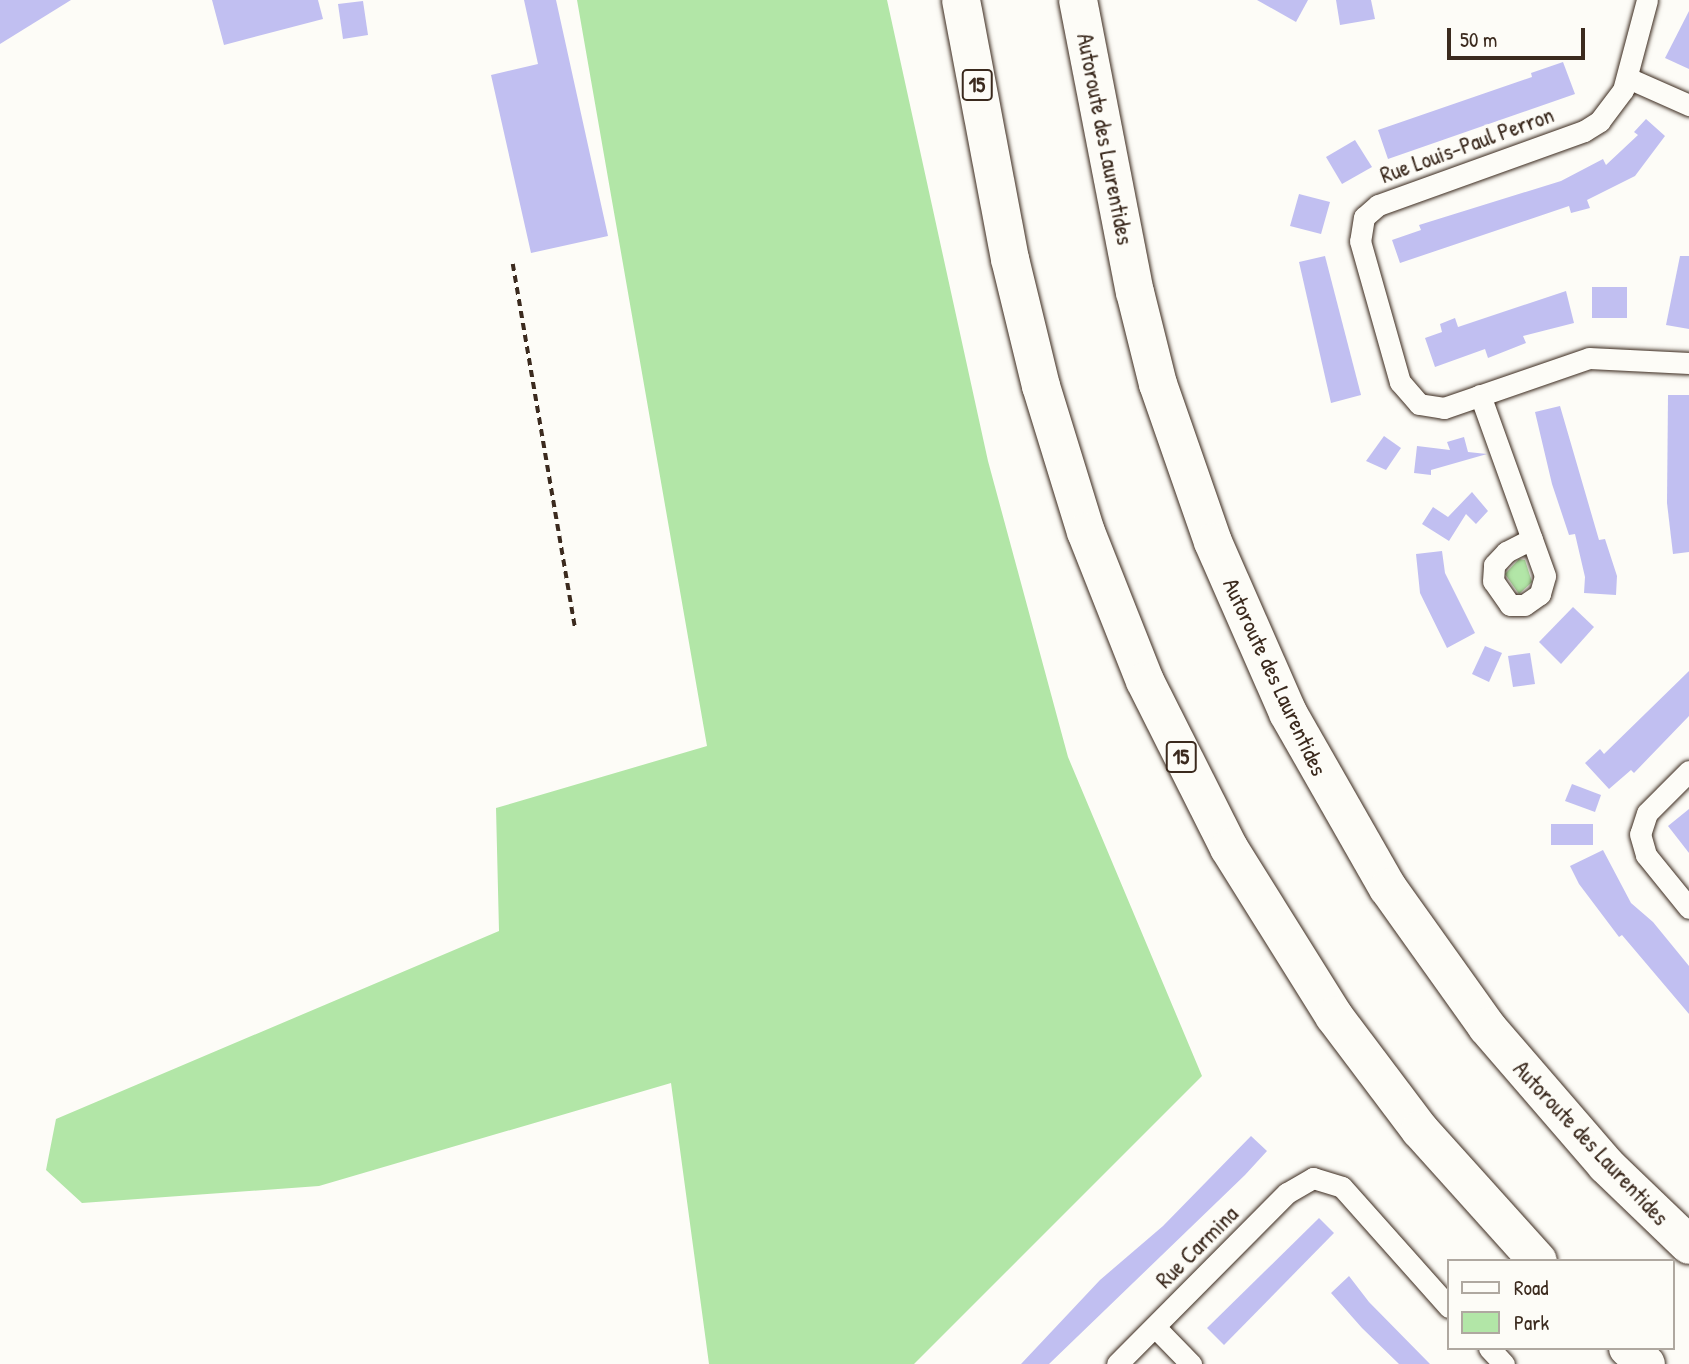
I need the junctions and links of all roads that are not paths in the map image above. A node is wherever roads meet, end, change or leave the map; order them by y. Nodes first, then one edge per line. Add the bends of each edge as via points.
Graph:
1 (961, 0) edge
2 (1078, 0) edge
3 (1647, 0) edge
4 (1628, 78) junction
5 (1689, 105) edge
6 (1689, 363) edge
7 (1480, 395) junction
8 (1532, 539) dead end
9 (1689, 771) edge
10 (1689, 908) edge
11 (1689, 1245) edge
12 (1536, 1259) edge
13 (1448, 1306) edge
14 (1155, 1326) junction
15 (1491, 1350) edge
16 (1630, 1350) edge
17 (1117, 1364) edge
18 (1191, 1364) edge
19 (1504, 1364) edge
20 (1646, 1364) edge

1 - 12 highway, 15 via 1010,259 1041,386 1086,532 1144,681 1229,848 1334,1016 1420,1130
2 - 11 highway, Autoroute des Laurentides via 1124,239 1158,384 1213,542 1288,713 1380,876 1487,1027 1606,1165
3 - 4 street, Rue Louis-Paul Perron
4 - 5 street
4 - 7 street, Rue Louis-Paul Perron via 1614,107 1593,127 1385,202 1364,218 1362,248 1408,396 1438,408
6 - 7 street, Rue Louis-Paul Perron via 1589,358
7 - 8 street
9 - 10 street via 1647,813 1640,834 1646,855
13 - 14 street, Rue Carmina via 1342,1187 1320,1178 1296,1185
14 - 17 street, Rue Carmina
14 - 18 street
15 - 19 street
16 - 20 highway

